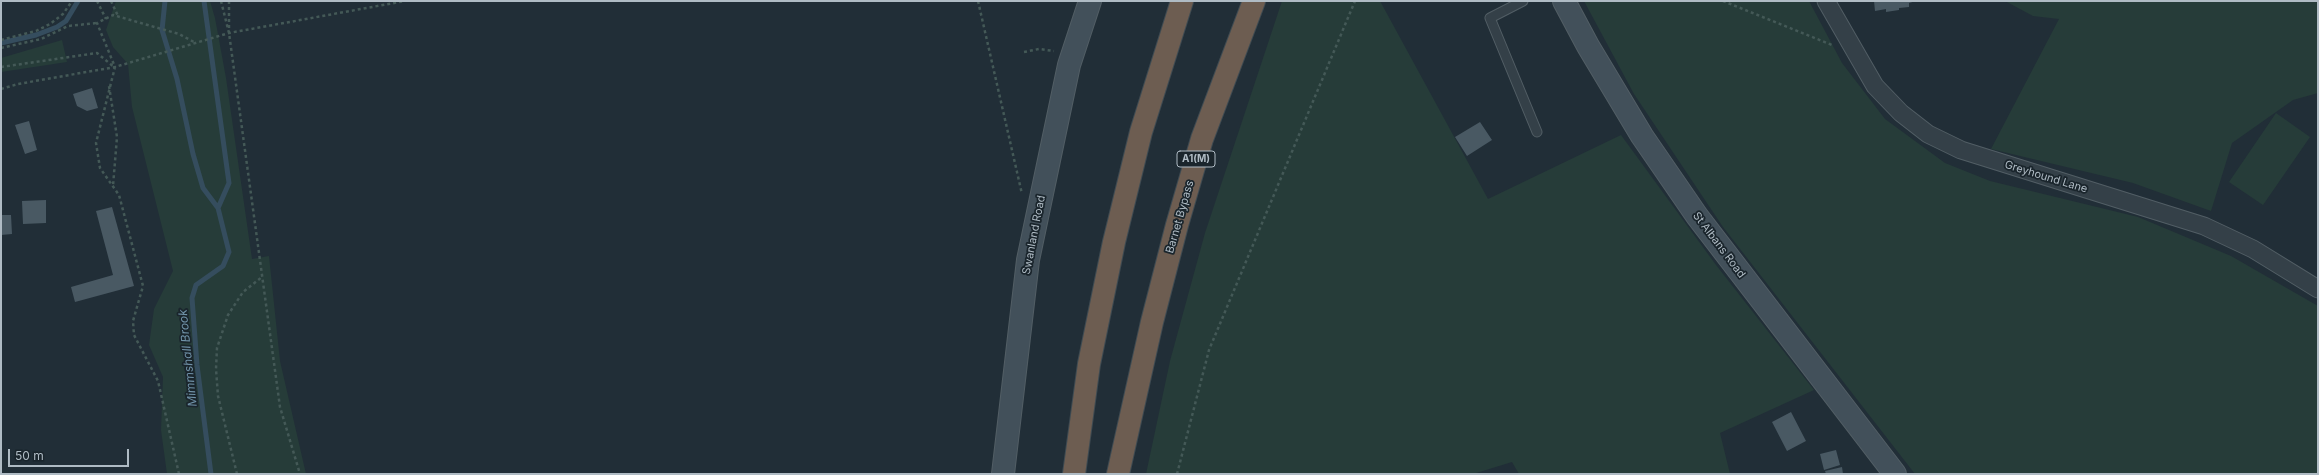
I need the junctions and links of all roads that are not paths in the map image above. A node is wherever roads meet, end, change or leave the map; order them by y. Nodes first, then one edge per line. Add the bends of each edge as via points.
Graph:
1 (1090, 1) edge
2 (1182, 1) edge
3 (1254, 1) edge
4 (1524, 1) edge
5 (1564, 1) edge
6 (1826, 1) edge
7 (1537, 132) dead end
8 (2318, 289) edge
9 (1003, 474) edge
10 (1074, 474) edge
11 (1118, 474) edge
12 (1895, 474) edge

1 - 9 street, Swanland Road via 1072,54 1028,260
2 - 10 highway via 1141,132 1114,242 1089,364
3 - 11 highway, Barnet Bypass / A1(M) via 1202,139 1152,322
4 - 7 lane via 1490,18
5 - 12 street, St Albans Road via 1642,136 1697,216
6 - 8 street, Greyhound Lane via 1875,86 1901,113 1928,134 1961,150 2204,226 2253,249

